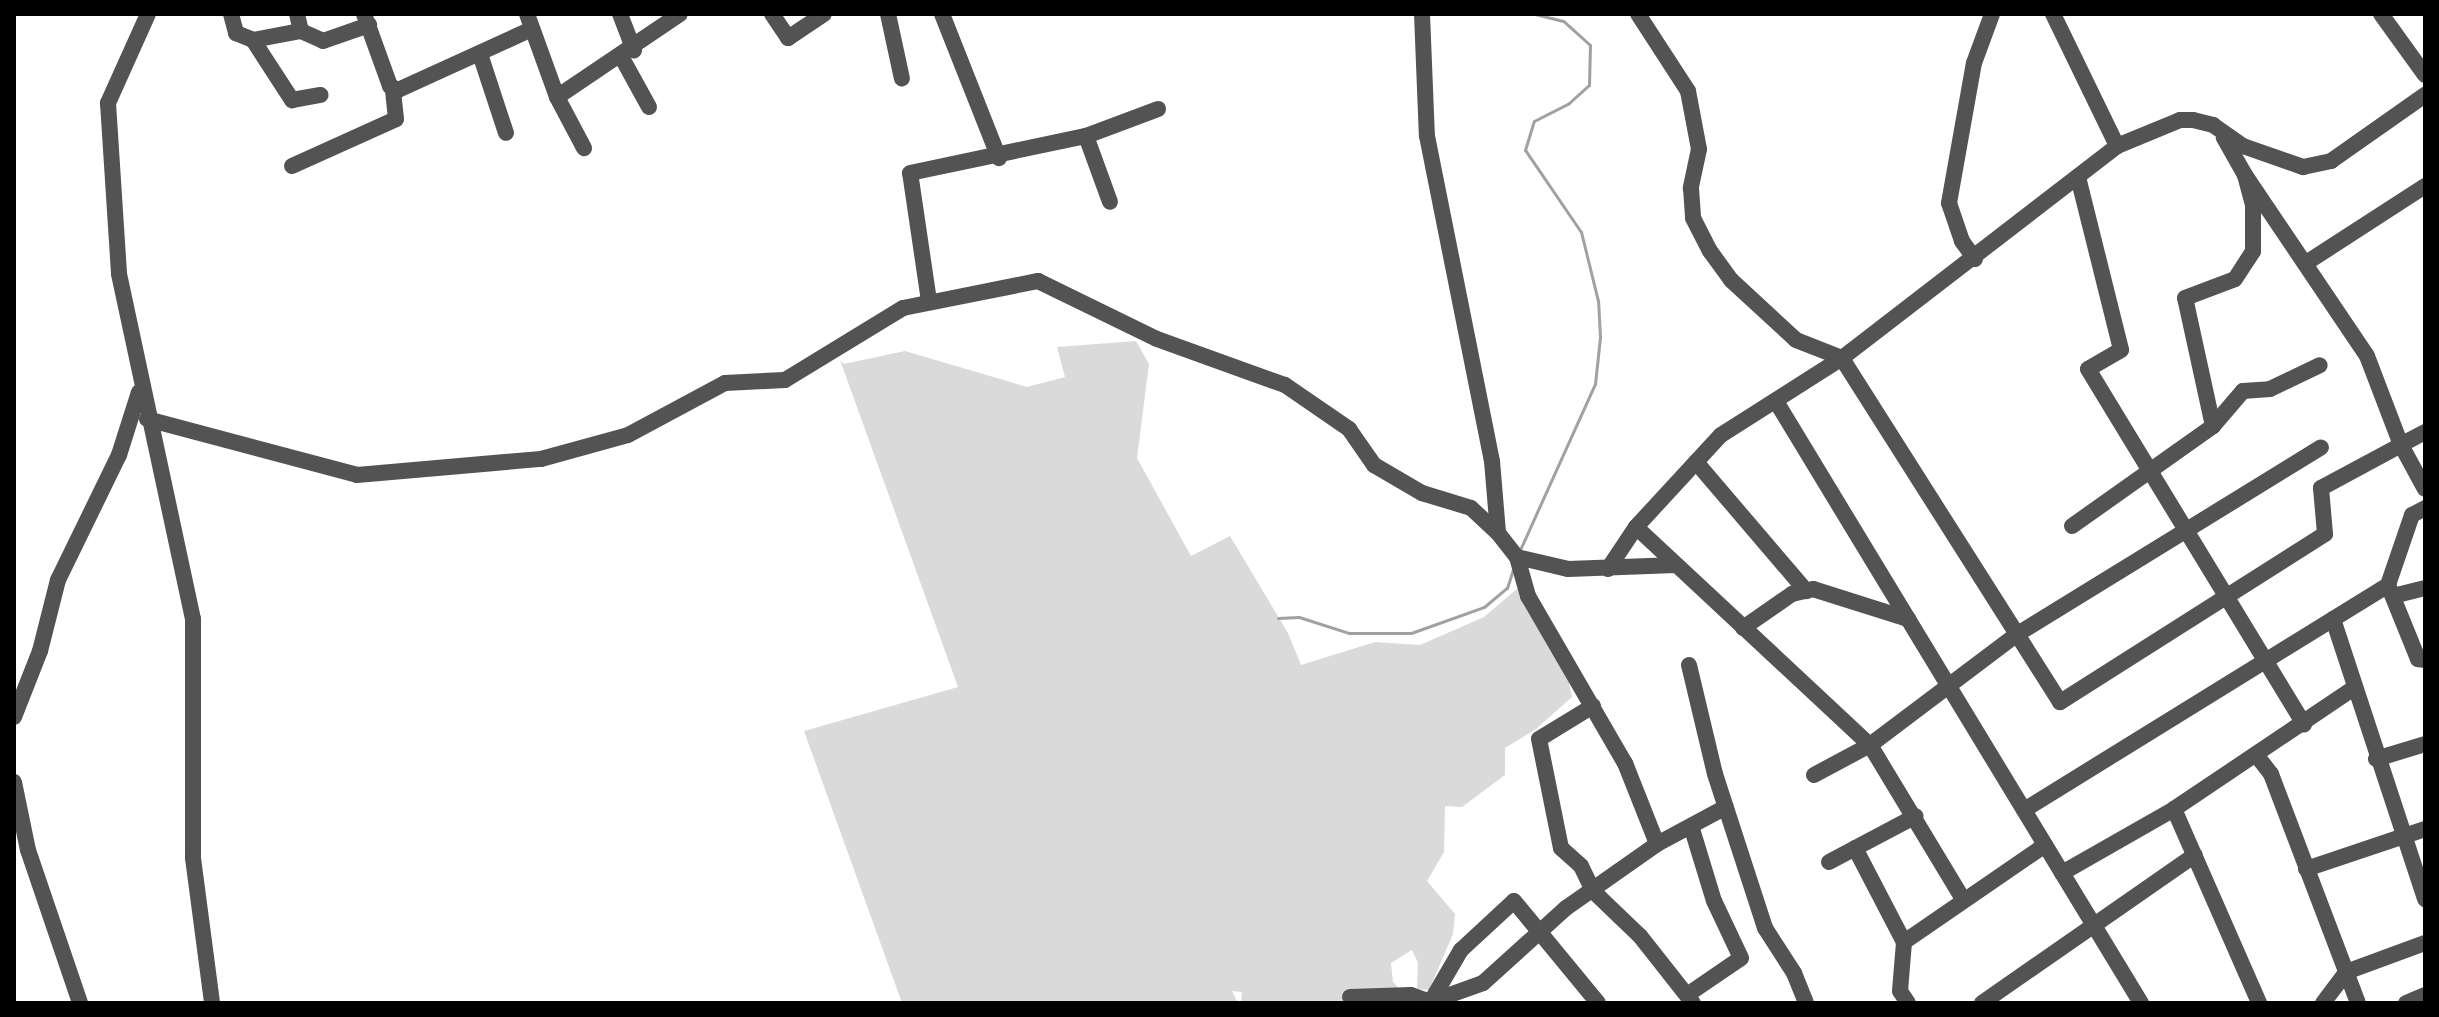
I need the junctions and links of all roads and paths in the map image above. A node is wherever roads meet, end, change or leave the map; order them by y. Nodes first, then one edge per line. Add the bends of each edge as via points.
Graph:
1 (231, 14) edge
2 (297, 14) edge
3 (620, 14) edge
4 (680, 14) edge
5 (772, 14) edge
6 (824, 14) edge
7 (888, 14) edge
8 (942, 14) edge
9 (1422, 14) edge
10 (1638, 14) edge
11 (1992, 14) edge
12 (2053, 14) edge
13 (2381, 14) edge
14 (151, 16) edge
15 (366, 20) edge
16 (530, 21) edge
17 (301, 31) junction
18 (253, 40) junction
19 (480, 54) junction
20 (628, 54) junction
21 (2425, 75) edge
22 (902, 79) dead end
23 (393, 89) junction
24 (321, 95) dead end
25 (2425, 95) edge
26 (557, 97) junction
27 (649, 107) dead end
28 (1158, 109) dead end
29 (2219, 130) junction
30 (506, 133) dead end
31 (1086, 136) junction
32 (2117, 146) junction
33 (584, 148) dead end
34 (999, 158) junction
35 (292, 166) dead end
36 (2245, 175) junction
37 (2078, 177) junction
38 (2425, 186) edge
39 (1110, 202) dead end
40 (1975, 259) junction
41 (2306, 263) junction
42 (929, 301) junction
43 (1842, 358) junction
44 (2320, 365) dead end
45 (141, 387) junction
46 (1777, 403) junction
47 (147, 419) junction
48 (2213, 426) junction
49 (2425, 432) edge
50 (2401, 445) junction
51 (2321, 447) dead end
52 (1696, 462) junction
53 (2150, 473) junction
54 (2425, 489) edge
55 (2425, 508) edge
56 (2072, 526) dead end
57 (1636, 527) junction
58 (2187, 531) junction
59 (1498, 533) junction
60 (1517, 557) junction
61 (1676, 565) junction
62 (1608, 569) junction
63 (2425, 588) edge
64 (1806, 591) junction
65 (2391, 591) junction
66 (2225, 594) junction
67 (1908, 619) junction
68 (2333, 619) junction
69 (1743, 628) junction
70 (2016, 635) junction
71 (2425, 660) edge
72 (2265, 661) junction
73 (1689, 665) dead end
74 (1947, 683) junction
75 (2354, 688) junction
76 (1593, 706) junction
77 (14, 717) edge
78 (2304, 724) junction
79 (2425, 744) edge
80 (1870, 745) junction
81 (2257, 756) junction
82 (2376, 759) junction
83 (1814, 775) dead end
84 (14, 782) edge
85 (1726, 807) junction
86 (2174, 809) junction
87 (2024, 810) junction
88 (1916, 816) junction
89 (1691, 826) junction
90 (2425, 829) edge
91 (2403, 836) junction
92 (1657, 844) junction
93 (2045, 845) junction
94 (1855, 848) junction
95 (2195, 855) junction
96 (1829, 862) dead end
97 (2306, 869) junction
98 (2062, 873) junction
99 (1593, 891) junction
100 (1963, 899) junction
101 (2425, 899) edge
102 (2094, 926) junction
103 (1538, 928) junction
104 (1904, 942) junction
105 (2425, 943) edge
106 (2346, 972) junction
107 (2425, 995) edge
108 (1350, 997) dead end
109 (1690, 999) edge
110 (80, 1003) edge
111 (212, 1003) edge
112 (1430, 1003) edge
113 (1598, 1003) edge
114 (1806, 1003) edge
115 (1908, 1003) edge
116 (1982, 1003) edge
117 (2141, 1003) edge
118 (2259, 1003) edge
119 (2323, 1003) edge
120 (2358, 1003) edge
121 (2406, 1003) edge

1 - 18 street via 236,33
2 - 17 street
3 - 20 street
4 - 20 street
5 - 6 street via 788,38
7 - 22 street
8 - 34 street
9 - 59 street via 1427,136 1492,461
10 - 43 street via 1688,91 1699,149 1691,188 1693,218 1710,251 1731,280 1796,340
11 - 40 street via 1974,63 1949,203 1962,241
12 - 32 street
13 - 21 street
14 - 45 street via 108,103 119,274
15 - 17 street via 323,41
15 - 23 street
16 - 19 street
16 - 26 street
17 - 18 street
18 - 24 street via 292,100
19 - 23 street
19 - 30 street
20 - 26 street
20 - 27 street
23 - 35 street via 396,119
25 - 29 street via 2331,161 2303,167 2243,146
26 - 33 street
28 - 31 street
29 - 32 street via 2204,121 2180,120
29 - 36 street
31 - 34 street
31 - 39 street
32 - 37 street
34 - 42 street via 910,173
36 - 41 street
36 - 48 street via 2253,205 2253,251 2235,279 2185,298
37 - 40 street
37 - 53 street via 2121,350 2088,369
38 - 41 street
40 - 43 street
41 - 50 street via 2367,356
42 - 47 street via 892,313 785,380 725,383 628,435 541,459 357,475
42 - 59 street via 1043,283 1157,339 1285,385 1349,429 1374,465 1422,493 1471,508
43 - 46 street
43 - 70 street
44 - 48 street via 2270,389 2243,391
45 - 47 street
45 - 77 street via 119,455 58,580 40,651
46 - 52 street via 1721,435
46 - 67 street
47 - 111 street via 193,619 193,858
48 - 53 street
49 - 50 street
50 - 54 street
50 - 66 street via 2321,488 2325,534
51 - 58 street
52 - 57 street
52 - 64 street
53 - 56 street
53 - 58 street
55 - 65 street via 2412,515
57 - 61 street
57 - 62 street
58 - 66 street
58 - 70 street
59 - 60 street
60 - 62 street via 1568,569
60 - 76 street via 1528,596
61 - 62 street
61 - 69 street
63 - 65 street
64 - 67 street via 1833,592
64 - 69 street via 1792,594
65 - 68 street
65 - 71 street via 2418,659
66 - 70 street via 2060,702
66 - 72 street
67 - 74 street
68 - 72 street
68 - 75 street
69 - 80 street
70 - 74 street
72 - 78 street
72 - 87 street
73 - 85 street
74 - 80 street
74 - 87 street
75 - 78 street
75 - 82 street
76 - 92 street via 1625,763
76 - 99 street via 1539,739 1561,848 1581,866
78 - 81 street
79 - 82 street
80 - 83 street
80 - 88 street
81 - 86 street
81 - 97 street via 2271,774
82 - 91 street
84 - 110 street via 28,850
85 - 89 street
85 - 114 street via 1765,928 1798,978
86 - 95 street
86 - 98 street
87 - 93 street
88 - 94 street
88 - 100 street
89 - 92 street
89 - 109 street via 1714,901 1741,958
90 - 91 street
91 - 97 street
91 - 101 street
92 - 99 street
93 - 98 street
93 - 100 street
94 - 96 street
94 - 104 street
95 - 102 street
95 - 118 street
97 - 106 street
98 - 102 street
99 - 103 street
99 - 109 street via 1640,936
100 - 104 street
102 - 116 street
102 - 117 street
103 - 112 street via 1498,973
103 - 112 street via 1514,901 1461,950
103 - 113 street
104 - 115 street via 1900,991
105 - 106 street
106 - 119 street
106 - 120 street
107 - 121 street
108 - 112 street via 1411,995

